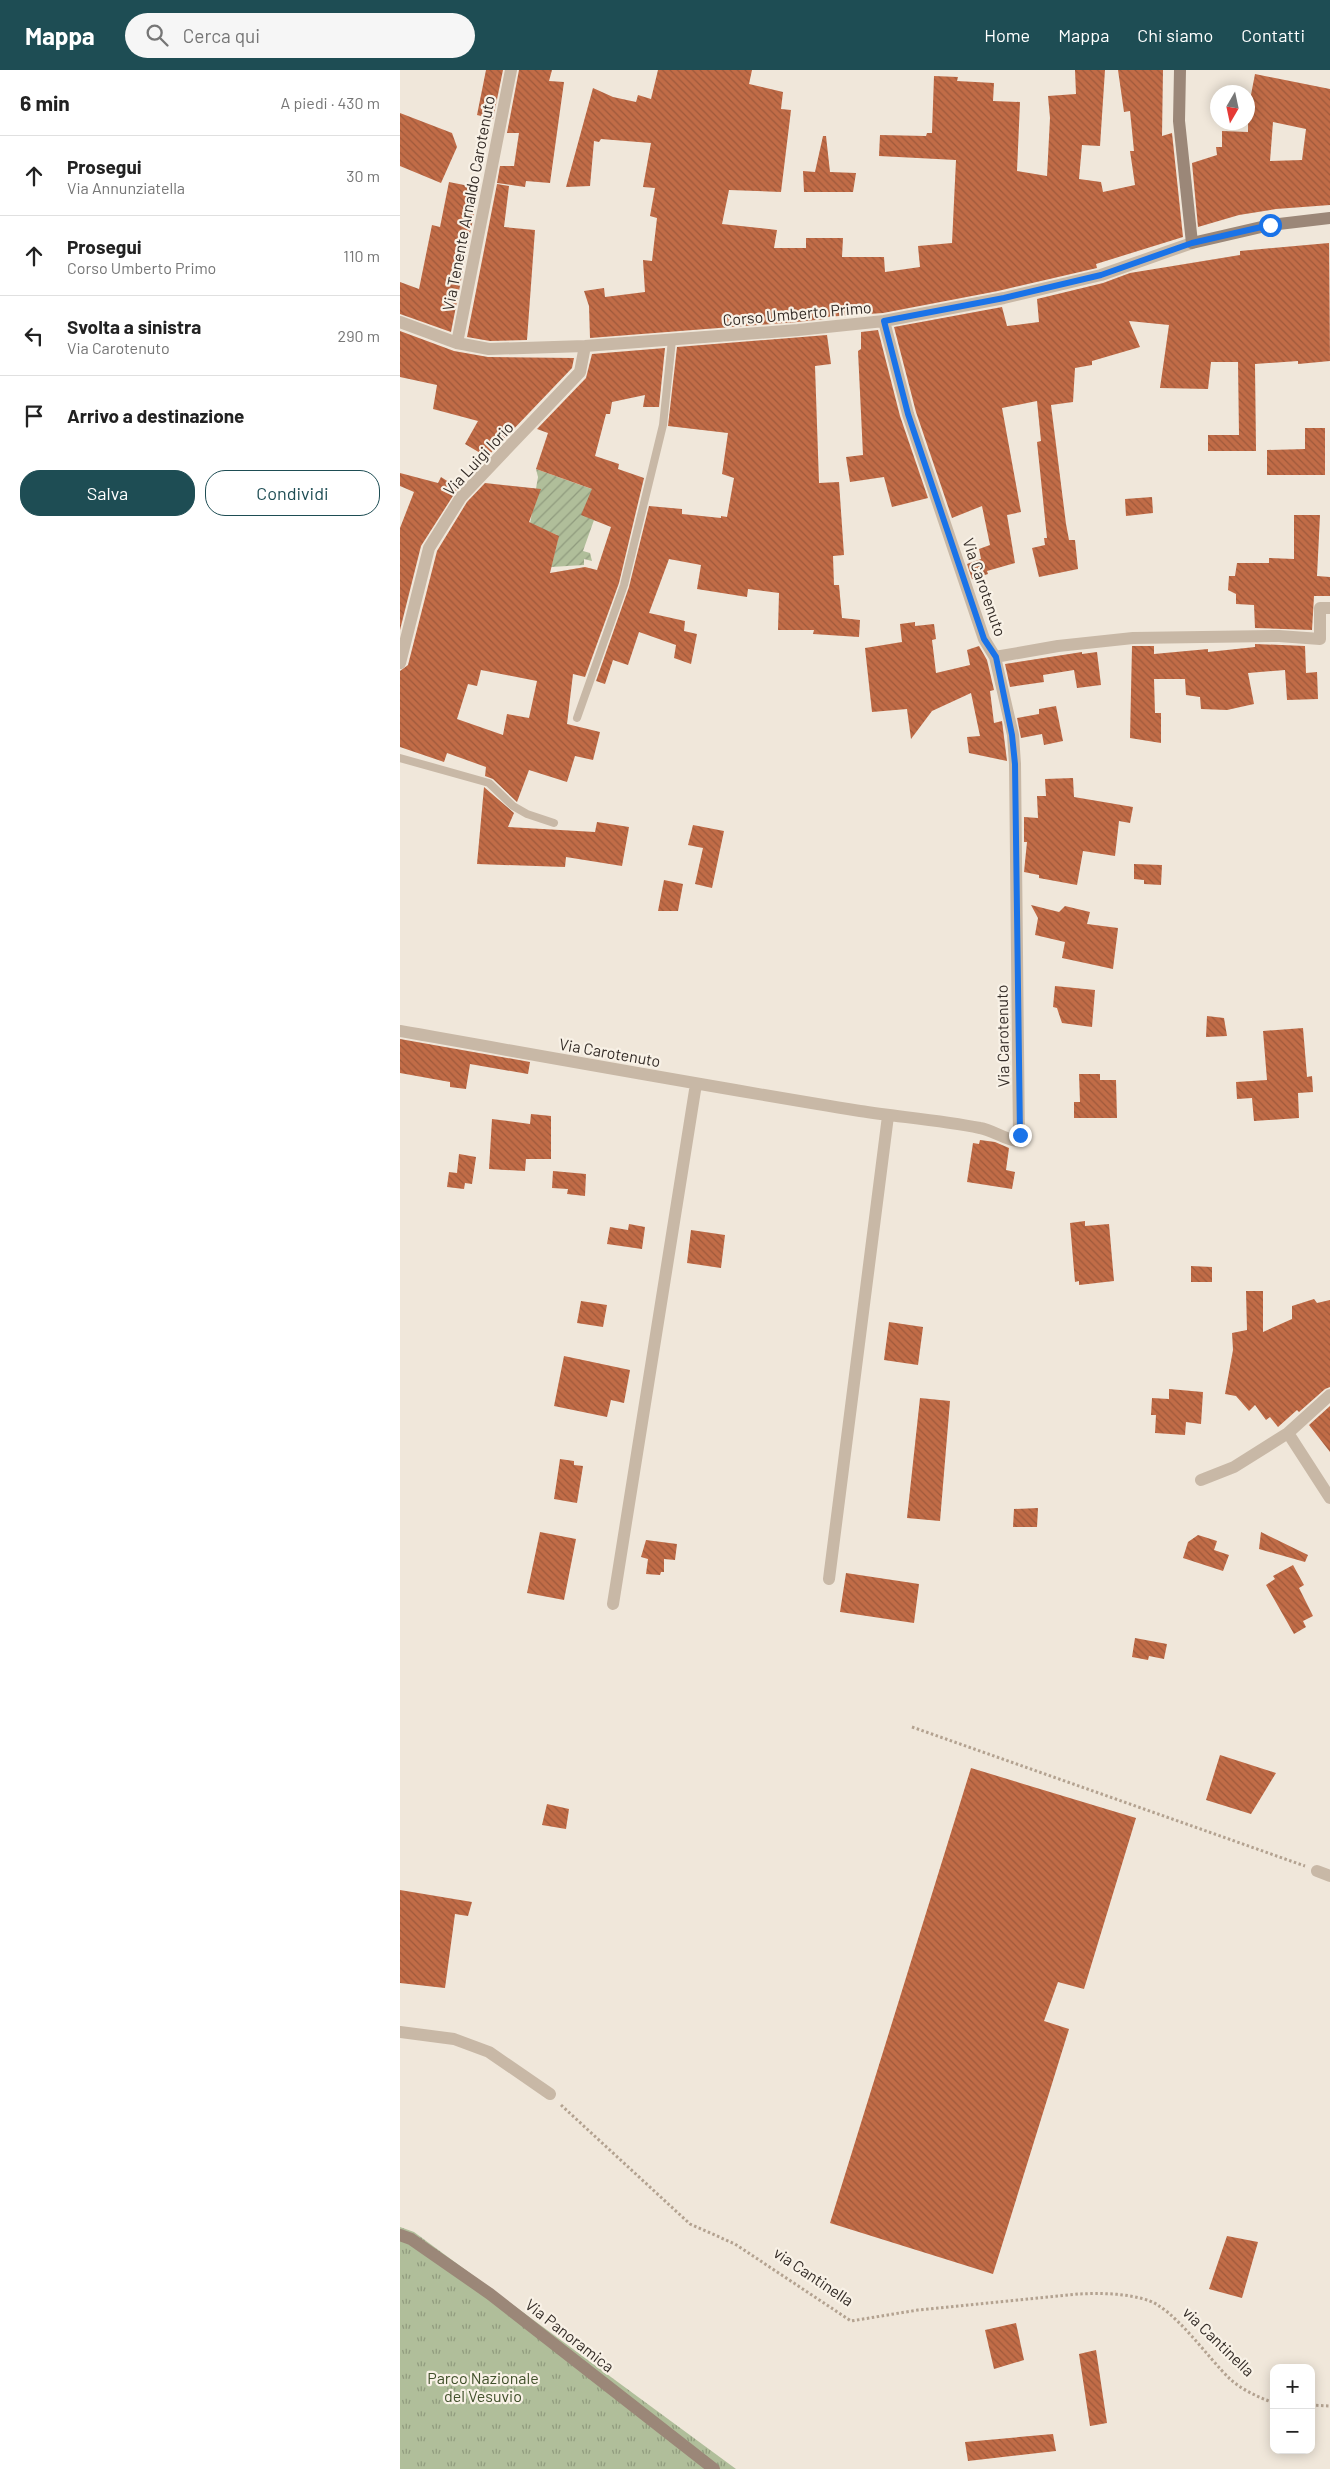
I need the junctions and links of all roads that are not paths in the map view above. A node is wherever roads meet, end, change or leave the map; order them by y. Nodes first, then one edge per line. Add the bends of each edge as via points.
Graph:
1 (511, 70) edge
2 (1180, 70) edge
3 (1330, 218) edge
4 (1192, 243) junction
5 (884, 321) junction
6 (400, 322) edge
7 (672, 340) junction
8 (457, 343) junction
9 (585, 346) junction
10 (1330, 608) edge
11 (996, 657) junction
12 (400, 663) edge
13 (577, 718) dead end
14 (400, 758) edge
15 (554, 823) dead end
16 (400, 1031) edge
17 (696, 1084) junction
18 (888, 1116) junction
19 (1330, 1394) edge
20 (1288, 1432) junction
21 (1201, 1480) dead end
22 (1330, 1498) edge
23 (829, 1579) dead end
24 (612, 1604) dead end
25 (1317, 1871) road end
26 (1330, 1876) edge
27 (400, 2032) edge
28 (550, 2094) road end
29 (400, 2235) edge
30 (714, 2469) edge

1 - 8 street, Via Tenente Arnaldo Carotenuto
2 - 4 street via 1179,121
3 - 4 street via 1270,225
4 - 5 street, Corso Umberto Primo via 1101,275
5 - 7 street, Corso Umberto Primo
5 - 11 street, Via Carotenuto via 908,414 984,639
6 - 8 street, Corso Umberto Primo
7 - 9 street, Corso Umberto Primo
7 - 13 lane via 663,425 624,585
8 - 9 street, Corso Umberto Primo via 490,349
9 - 12 street, Via Luigi Iorio via 580,372 462,496 429,548
10 - 11 street via 1320,608 1320,638 1133,638
11 - 18 street, Via Carotenuto via 1015,764 1019,1141 980,1128
14 - 15 lane via 489,783 513,806
16 - 17 street, Via Carotenuto
17 - 18 street, Via Carotenuto
17 - 24 street
18 - 23 street
19 - 20 street
20 - 21 street via 1234,1466
20 - 22 street
25 - 26 street
27 - 28 street via 454,2039 490,2052
29 - 30 street, Via Panoramica via 411,2239 490,2294

